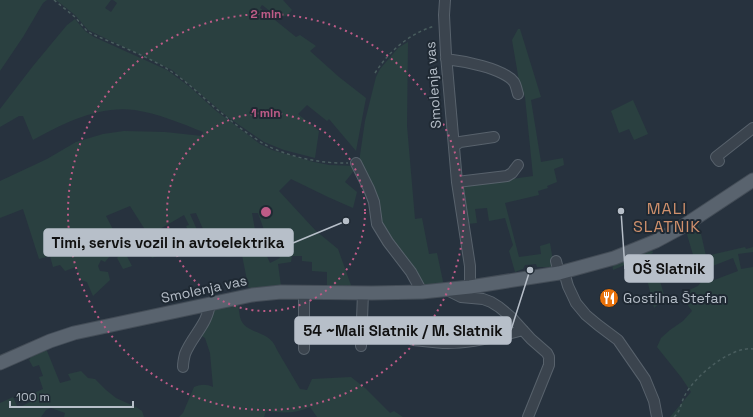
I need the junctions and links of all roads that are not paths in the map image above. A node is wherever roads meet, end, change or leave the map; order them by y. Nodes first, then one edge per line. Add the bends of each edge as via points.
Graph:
1 (445, 0) edge
2 (446, 59) junction
3 (518, 94) dead end
4 (753, 128) edge
5 (494, 137) dead end
6 (454, 146) junction
7 (719, 161) dead end
8 (356, 163) road end
9 (518, 166) dead end
10 (753, 180) edge
11 (457, 182) junction
12 (560, 269) junction
13 (470, 287) junction
14 (447, 290) junction
15 (304, 292) junction
16 (422, 292) junction
17 (363, 293) junction
18 (210, 304) junction
19 (523, 330) junction
20 (413, 340) dead end
21 (361, 346) dead end
22 (304, 349) dead end
23 (0, 363) edge
24 (183, 367) dead end
25 (528, 417) edge
26 (657, 417) edge

1 - 2 street, Smolenja vas
2 - 3 street via 476,63 506,76 514,82
2 - 6 street, Smolenja vas
4 - 7 street via 716,157
5 - 6 street via 460,142
6 - 11 street, Smolenja vas
8 - 16 street via 374,202 377,224 412,272
9 - 11 street via 507,176
10 - 12 main road via 682,228 656,241 614,258
11 - 13 street, Smolenja vas via 470,266
12 - 13 main road
12 - 26 street via 576,303 586,315 618,340 645,379
13 - 14 main road, Smolenja vas
14 - 16 main road, Smolenja vas
14 - 19 street, Smolenja vas via 461,297 491,302
15 - 17 main road, Smolenja vas
15 - 18 main road, Smolenja vas via 263,293
15 - 22 street
16 - 17 main road, Smolenja vas
17 - 21 street
18 - 23 main road, Smolenja vas via 74,333
18 - 24 street via 209,313 185,354
19 - 20 street via 456,343
19 - 25 street, Smolenja vas via 549,357 549,365

